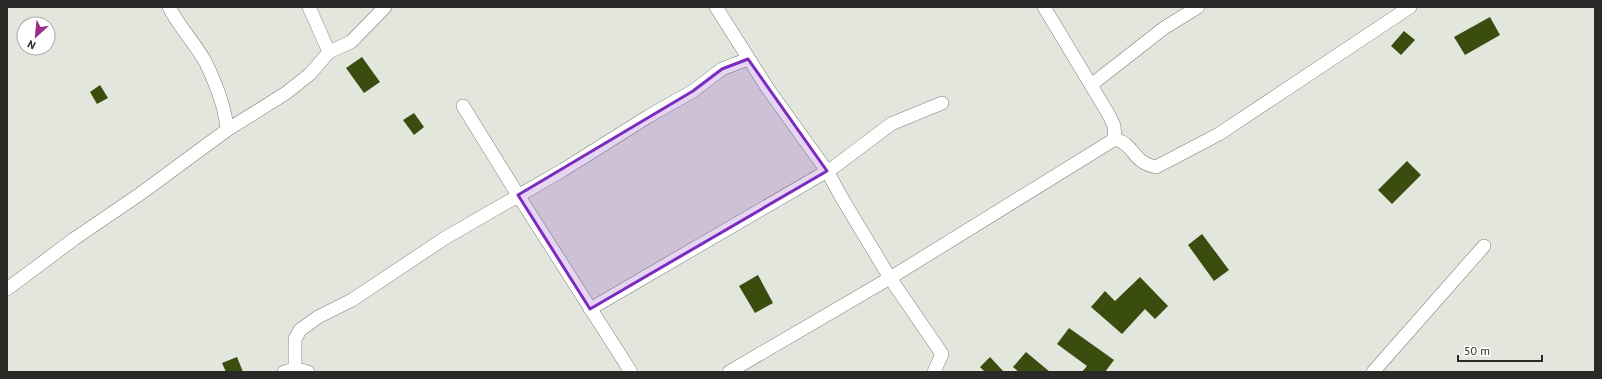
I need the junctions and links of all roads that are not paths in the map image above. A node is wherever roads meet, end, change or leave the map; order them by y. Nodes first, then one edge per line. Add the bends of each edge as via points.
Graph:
1 (169, 7) edge
2 (309, 7) edge
3 (716, 7) edge
4 (1044, 7) edge
5 (1198, 7) edge
6 (1410, 7) edge
7 (378, 10) edge
8 (330, 52) junction
9 (748, 59) junction
10 (1091, 85) junction
11 (942, 103) dead end
12 (463, 106) dead end
13 (227, 130) junction
14 (1115, 139) junction
15 (827, 171) junction
16 (518, 195) junction
17 (1484, 246) dead end
18 (890, 278) junction
19 (7, 289) edge
20 (590, 309) junction
21 (296, 371) edge
22 (631, 372) edge
23 (729, 372) edge
24 (934, 372) edge
25 (1373, 372) edge

1 - 13 street via 175,20 206,63 227,118
2 - 8 street
3 - 9 street
4 - 10 street
5 - 10 street via 1164,28
6 - 14 street via 1219,134 1156,167 1141,162 1129,146
7 - 8 street via 351,42
8 - 13 street via 310,74
9 - 15 street
9 - 16 street via 722,69 693,91
10 - 14 street via 1112,120
11 - 15 street via 891,124
12 - 16 street
13 - 19 street
14 - 18 street
15 - 18 street
15 - 20 street
16 - 20 street
16 - 21 street via 444,238 352,300 318,317 300,330 295,339
17 - 25 street
18 - 23 street
18 - 24 street via 942,354
20 - 22 street

